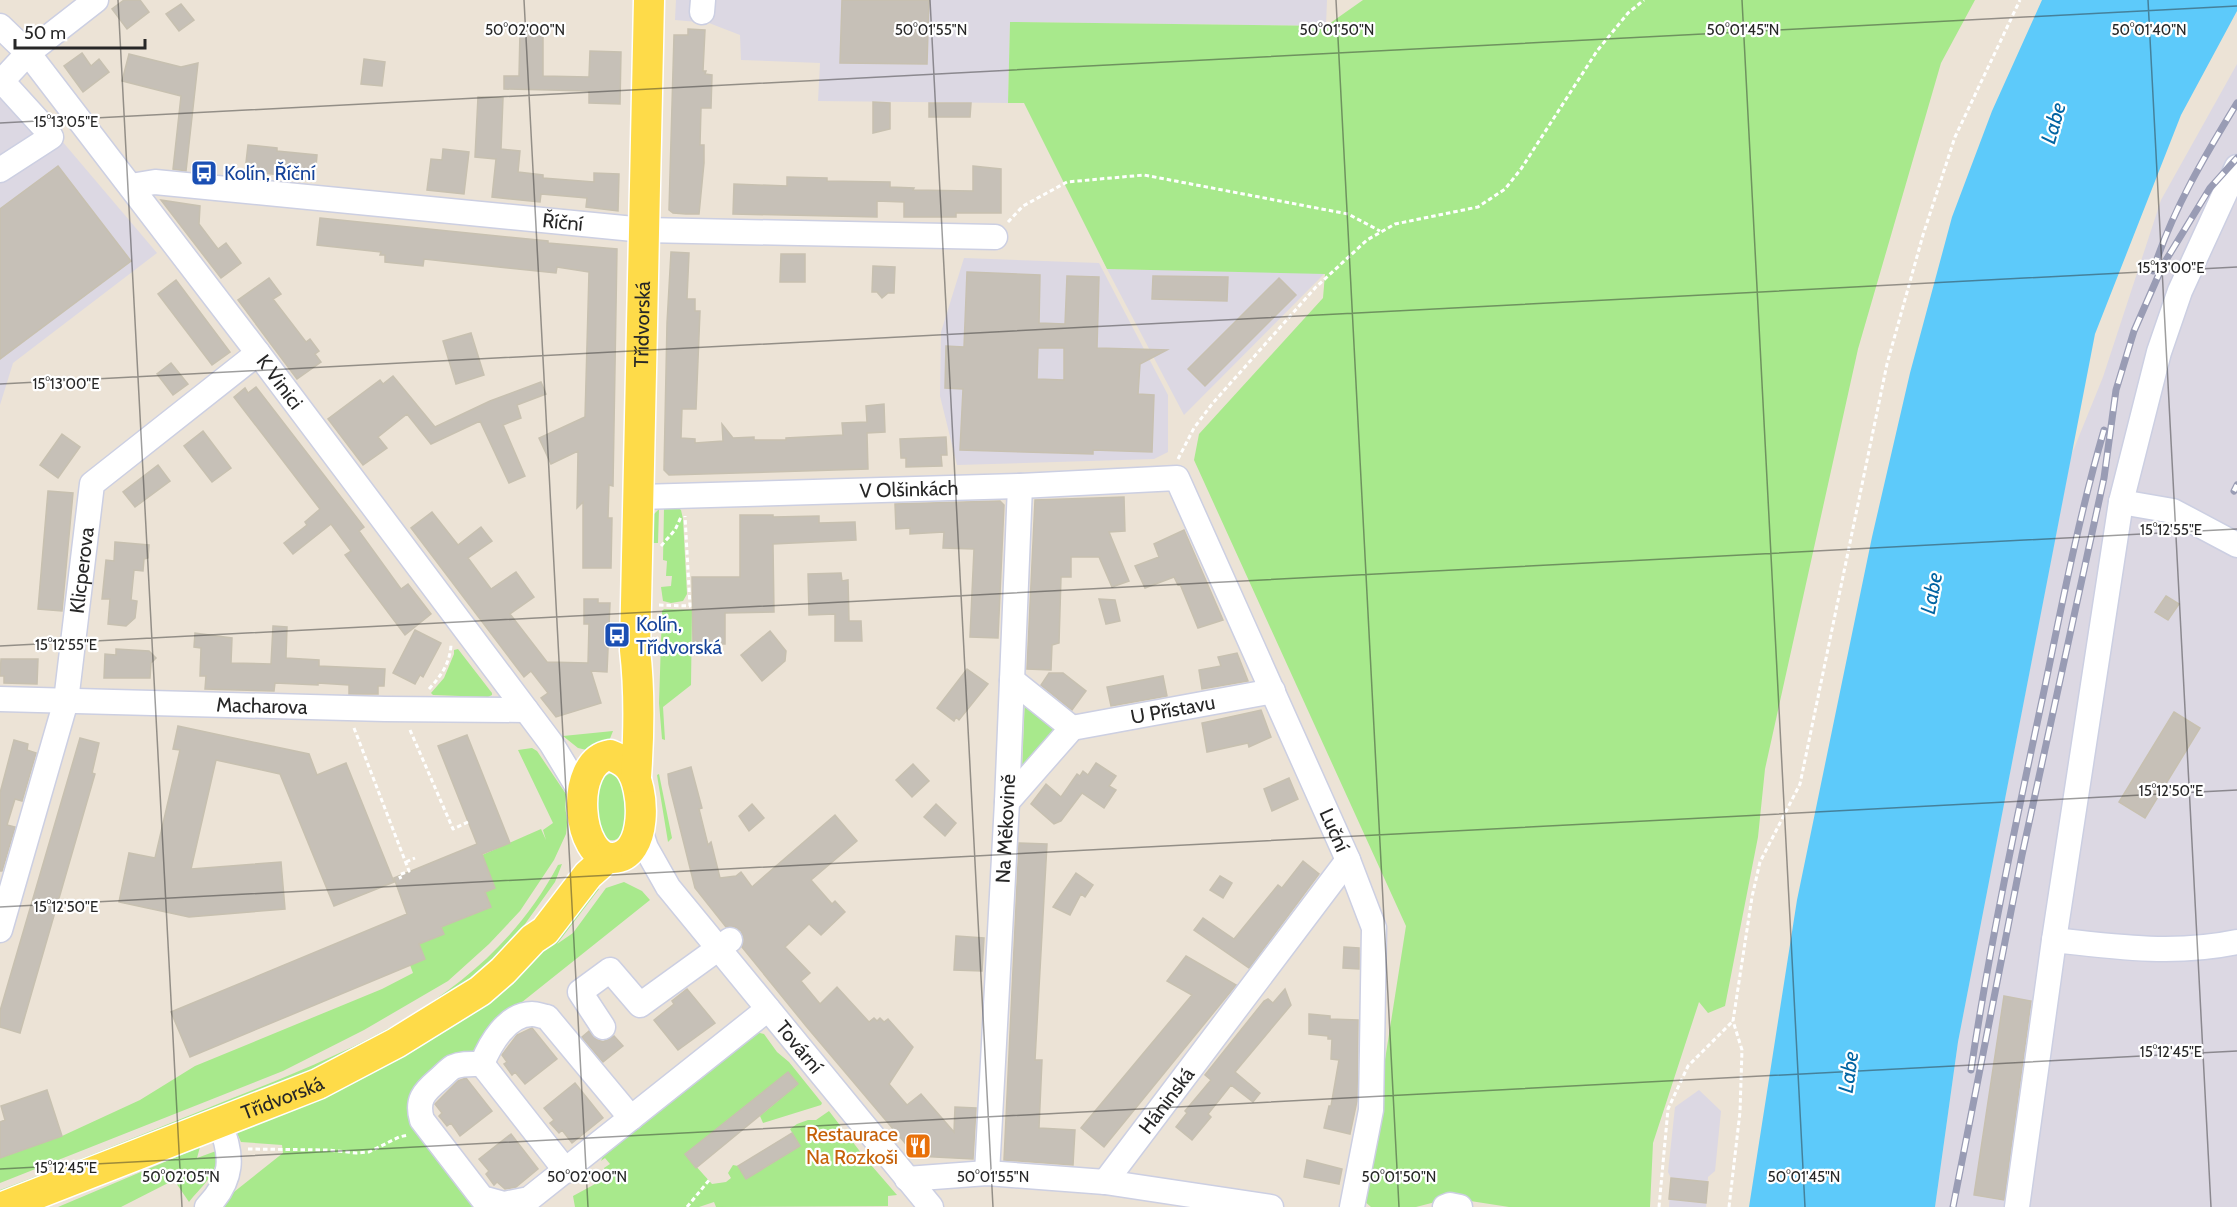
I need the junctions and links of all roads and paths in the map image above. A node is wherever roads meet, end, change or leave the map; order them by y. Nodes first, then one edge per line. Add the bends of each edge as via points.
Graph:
1 (96, 0) edge
2 (649, 0) edge
3 (1644, 0) edge
4 (2020, 0) edge
5 (0, 26) edge
6 (28, 53) junction
7 (1, 82) edge
8 (2237, 167) edge
9 (0, 170) edge
10 (131, 186) junction
11 (644, 230) junction
12 (1380, 231) junction
13 (995, 237) joint
14 (258, 353) junction
15 (1178, 477) junction
16 (1020, 486) junction
17 (639, 497) junction
18 (2121, 502) junction
19 (2237, 545) edge
20 (660, 548) dead end
21 (659, 605) dead end
22 (450, 639) dead end
23 (635, 650) junction
24 (1012, 680) junction
25 (1273, 691) junction
26 (425, 694) dead end
27 (0, 699) edge
28 (66, 701) junction
29 (526, 710) junction
30 (352, 721) dead end
31 (407, 723) dead end
32 (1072, 729) junction
33 (551, 743) junction
34 (604, 757) junction
35 (636, 777) junction
36 (582, 794) junction
37 (1007, 802) junction
38 (468, 822) dead end
39 (584, 825) junction
40 (639, 827) junction
41 (614, 857) junction
42 (415, 858) dead end
43 (1348, 860) junction
44 (406, 862) junction
45 (401, 879) dead end
46 (668, 887) junction
47 (0, 930) edge
48 (533, 939) junction
49 (2054, 940) junction
50 (2237, 942) edge
51 (725, 944) junction
52 (768, 1009) junction
53 (1733, 1021) junction
54 (603, 1027) dead end
55 (482, 1064) junction
56 (631, 1118) junction
57 (219, 1122) junction
58 (431, 1131) junction
59 (229, 1151) junction
60 (566, 1171) junction
61 (987, 1173) junction
62 (710, 1179) dead end
63 (907, 1179) junction
64 (1105, 1182) junction
65 (3, 1207) edge
66 (207, 1207) edge
67 (687, 1207) edge
68 (931, 1207) edge
69 (1271, 1207) edge
70 (1352, 1207) edge
71 (1445, 1207) edge
72 (1460, 1207) edge
73 (1659, 1207) edge
74 (1729, 1207) edge
75 (2017, 1207) edge

1 - 6 street
2 - 11 main road, Třídvorská
3 - 12 path via 1597,51 1505,189 1478,207 1395,224
4 - 53 path via 1955,137 1917,257 1887,364 1800,784 1760,862
5 - 6 street, K Vinici
6 - 7 street
6 - 10 street, K Vinici
7 - 9 street via 46,131
8 - 18 street via 2180,291 2159,352
10 - 11 street, Říční via 155,182
10 - 14 street, K Vinici
11 - 13 street, Říční
11 - 17 main road, Třídvorská
12 - 13 path via 1348,214 1144,176 1067,182 1023,206
12 - 15 path via 1315,288 1212,404 1179,457
14 - 28 street, Klicperova via 92,484
14 - 29 street, K Vinici
15 - 16 street, V Olšinkách
15 - 25 street, Luční
16 - 17 street, V Olšinkách
16 - 24 street, Na Měkovině
17 - 23 main road, Třídvorská
18 - 19 street via 2174,511
18 - 49 street
20 - 21 path via 675,530 684,510 690,606
22 - 26 path via 450,655 444,670
23 - 34 main road, Třídvorská via 621,727
23 - 35 main road, Třídvorská via 639,680
24 - 32 street
24 - 37 street, Na Měkovině
25 - 32 street, U Přístavu
25 - 43 street, Luční
27 - 28 street, Macharova
28 - 29 street, Macharova
28 - 47 street, Klicperova
29 - 33 street, K Vinici
30 - 44 path
31 - 38 path via 453,828
32 - 37 street
33 - 34 street, K Vinici via 578,755
33 - 36 street, K Vinici
34 - 35 main road via 624,762
34 - 36 main road via 588,774
35 - 40 main road via 641,798
36 - 39 main road
37 - 61 street, Na Měkovině
39 - 41 main road via 589,840
39 - 48 main road, Třídvorská via 572,864
40 - 41 main road via 627,853
40 - 46 street, Tovární
41 - 46 street, Tovární via 641,868
41 - 48 main road, Třídvorská via 588,874 545,931
42 - 44 path
43 - 64 street, Háninská
43 - 70 street, Luční via 1374,928 1371,1110
44 - 45 path via 409,871 399,875
46 - 51 street, Tovární
48 - 57 main road, Třídvorská via 480,991 396,1044 318,1084
49 - 50 street via 2153,950
49 - 75 street
51 - 52 street, Tovární
51 - 54 street via 640,1005 610,970 580,992
52 - 56 street
52 - 63 street, Tovární
53 - 73 path via 1688,1066 1668,1109
53 - 74 path via 1742,1050 1740,1112
55 - 56 street via 489,1047 509,1022 531,1014 546,1017
55 - 58 street via 452,1068 423,1093 420,1112
55 - 60 street
56 - 60 street
57 - 59 street
57 - 65 main road, Třídvorská
58 - 59 path via 399,1137 377,1149 356,1153 253,1148
58 - 60 street via 482,1198 504,1204 529,1199
59 - 66 street via 225,1181
61 - 63 street
61 - 64 street
62 - 67 path
63 - 68 street, Tovární
64 - 69 street
71 - 72 street

